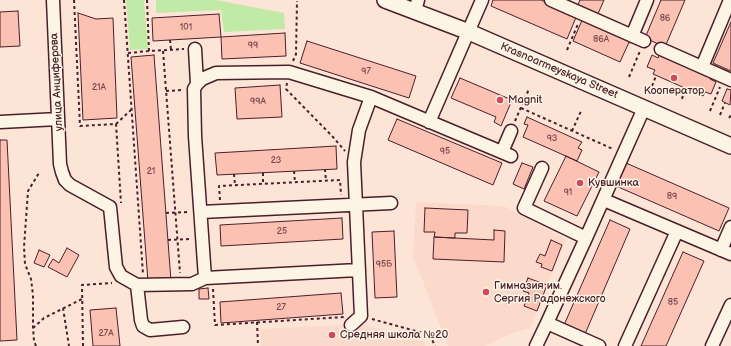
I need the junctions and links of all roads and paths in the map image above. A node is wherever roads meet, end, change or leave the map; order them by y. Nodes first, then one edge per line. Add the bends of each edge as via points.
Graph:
1 (53, 0) edge
2 (74, 0) edge
3 (124, 0) edge
4 (146, 0) edge
5 (384, 0) edge
6 (482, 0) edge
7 (551, 0) edge
8 (647, 0) edge
9 (730, 0) edge
10 (566, 3) edge
11 (416, 5) edge
12 (582, 14) junction
13 (469, 32) junction
14 (632, 36) junction
15 (170, 40) dead end
16 (644, 41) joint
17 (195, 49) dead end
18 (661, 49) dead end
19 (171, 50) dead end
20 (567, 50) dead end
21 (149, 51) junction
22 (128, 53) junction
23 (702, 67) junction
24 (629, 76) dead end
25 (656, 76) dead end
26 (728, 78) edge
27 (196, 86) junction
28 (652, 86) dead end
29 (685, 88) dead end
30 (529, 89) dead end
31 (166, 91) junction
32 (371, 98) junction
33 (682, 99) dead end
34 (725, 103) dead end
35 (521, 108) junction
36 (644, 108) junction
37 (132, 109) junction
38 (581, 111) dead end
39 (710, 111) dead end
40 (720, 115) dead end
41 (731, 115) edge
42 (729, 118) dead end
43 (58, 119) junction
44 (0, 122) edge
45 (429, 122) junction
46 (116, 124) junction
47 (511, 131) joint
48 (572, 131) junction
49 (731, 146) edge
50 (623, 154) junction
51 (542, 168) dead end
52 (325, 169) dead end
53 (294, 171) dead end
54 (39, 173) dead end
55 (263, 173) dead end
56 (234, 174) dead end
57 (326, 181) junction
58 (295, 182) junction
59 (264, 184) junction
60 (235, 186) junction
61 (604, 200) junction
62 (391, 203) dead end
63 (356, 204) junction
64 (342, 205) junction
65 (121, 209) dead end
66 (220, 211) junction
67 (201, 212) junction
68 (166, 213) dead end
69 (175, 213) junction
70 (731, 227) edge
71 (677, 232) junction
72 (586, 238) junction
73 (202, 239) junction
74 (168, 240) dead end
75 (177, 240) junction
76 (726, 252) edge
77 (358, 270) junction
78 (121, 276) junction
79 (209, 278) junction
80 (181, 284) junction
81 (140, 285) junction
82 (82, 299) junction
83 (731, 305) edge
84 (63, 308) junction
85 (361, 316) junction
86 (257, 322) junction
87 (547, 323) junction
88 (351, 325) dead end
89 (183, 327) dead end
90 (33, 328) junction
91 (36, 346) edge
92 (69, 346) edge
93 (83, 346) edge
94 (258, 346) edge
95 (435, 346) edge
96 (536, 346) edge
97 (599, 346) edge
98 (625, 346) edge
99 (712, 346) edge

1 - 43 street, улица Анциферова
2 - 46 path via 80,126
3 - 22 path
4 - 21 path
5 - 11 main road, Krasnoarmeyskaya Street
6 - 13 street
7 - 10 street
8 - 14 street
9 - 23 street
10 - 12 street
11 - 13 main road, Krasnoarmeyskaya Street
12 - 14 street
12 - 20 path
13 - 36 main road, Krasnoarmeyskaya Street
13 - 45 street
14 - 16 street
15 - 19 path
16 - 24 path
17 - 27 street
18 - 23 street
21 - 22 path
21 - 31 path via 163,51
22 - 37 path
23 - 26 street
25 - 28 path
26 - 39 path
27 - 31 path
27 - 32 street via 207,76 216,73 289,72
27 - 67 street via 195,136
29 - 33 path
30 - 35 path
31 - 69 path
32 - 45 street
32 - 63 street via 359,130 354,162
34 - 40 path
35 - 47 path
35 - 48 path
36 - 49 main road, Krasnoarmeyskaya Street
36 - 50 street
37 - 46 path
37 - 81 path
38 - 48 path
41 - 42 path
43 - 44 street
43 - 78 street, улица Анциферова via 60,164 64,176 70,186 110,207 116,267
45 - 47 street via 506,154
46 - 65 path
48 - 50 path
50 - 61 street
51 - 72 street via 524,208
52 - 57 path
53 - 58 path
54 - 90 path via 28,191 24,247 25,264 31,279 33,295
55 - 59 path
56 - 60 path
57 - 58 path
57 - 64 path via 340,180
58 - 59 path
59 - 60 path
60 - 66 path via 219,186
61 - 71 street
61 - 72 street
62 - 63 street
63 - 64 street
63 - 77 street
64 - 66 street
66 - 67 street
67 - 69 path
67 - 73 street
68 - 69 path
69 - 75 path
70 - 76 street
71 - 76 street
71 - 98 street
72 - 87 street
73 - 75 path
73 - 79 street
74 - 75 path
75 - 80 path
77 - 79 street
77 - 85 street
78 - 81 street
78 - 82 path via 111,283 82,285
79 - 80 street via 192,284
79 - 86 path via 215,325
80 - 81 street
81 - 89 street via 143,326 150,330
82 - 84 path
82 - 93 path
83 - 99 street
84 - 90 path via 44,318
84 - 92 path
85 - 86 path
85 - 88 street
85 - 95 path via 430,335
86 - 94 path
87 - 96 street
87 - 97 street
90 - 91 path

